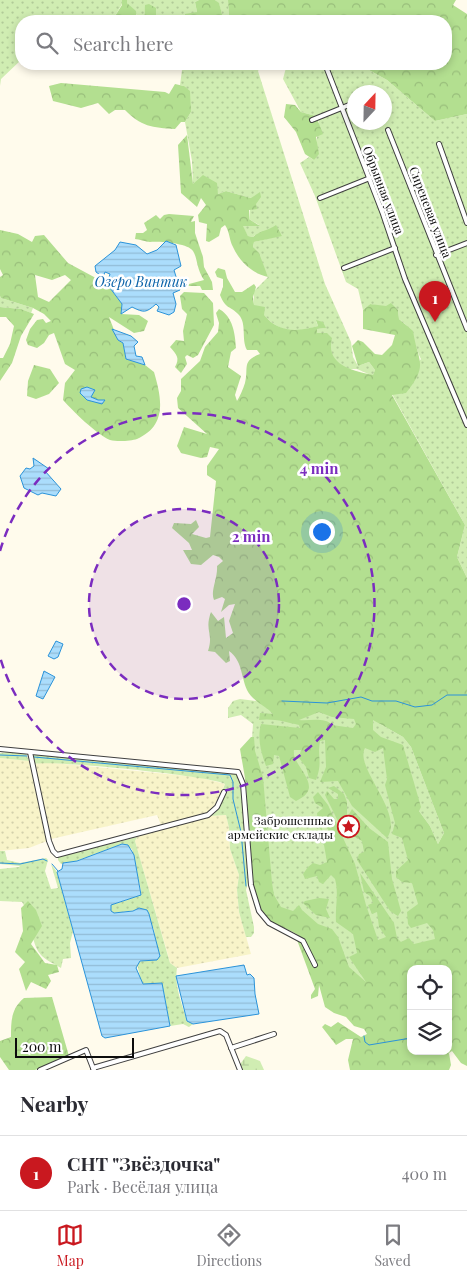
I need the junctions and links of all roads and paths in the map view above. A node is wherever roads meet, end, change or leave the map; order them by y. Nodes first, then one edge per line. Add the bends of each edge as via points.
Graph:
1 (327, 70) edge
2 (347, 106) edge
3 (342, 108) junction
4 (312, 120) dead end
5 (388, 130) dead end
6 (439, 144) dead end
7 (370, 178) junction
8 (320, 198) dead end
9 (467, 223) edge
10 (467, 244) edge
11 (395, 248) junction
12 (436, 255) junction
13 (344, 268) dead end
14 (467, 329) edge
15 (467, 425) edge
16 (0, 749) edge
17 (30, 752) junction
18 (224, 792) dead end
19 (314, 965) dead end
20 (274, 1034) dead end
21 (231, 1048) junction
22 (93, 1069) edge
23 (40, 1070) edge
24 (240, 1070) edge

1 - 3 street, Обрывная улица
2 - 3 street
3 - 4 street
3 - 7 street, Обрывная улица
5 - 12 street, Сиреневая улица
6 - 9 street
7 - 8 street
7 - 11 street, Обрывная улица
10 - 12 street
11 - 13 street
11 - 15 street, Обрывная улица
12 - 14 street, Сиреневая улица
16 - 17 street
17 - 18 street via 49,841 57,855 208,815 217,807
17 - 19 street via 238,772 243,784 251,885 259,911 269,923 303,941
20 - 21 street
21 - 22 street via 226,1035 213,1032
21 - 24 street
22 - 23 street via 86,1050

